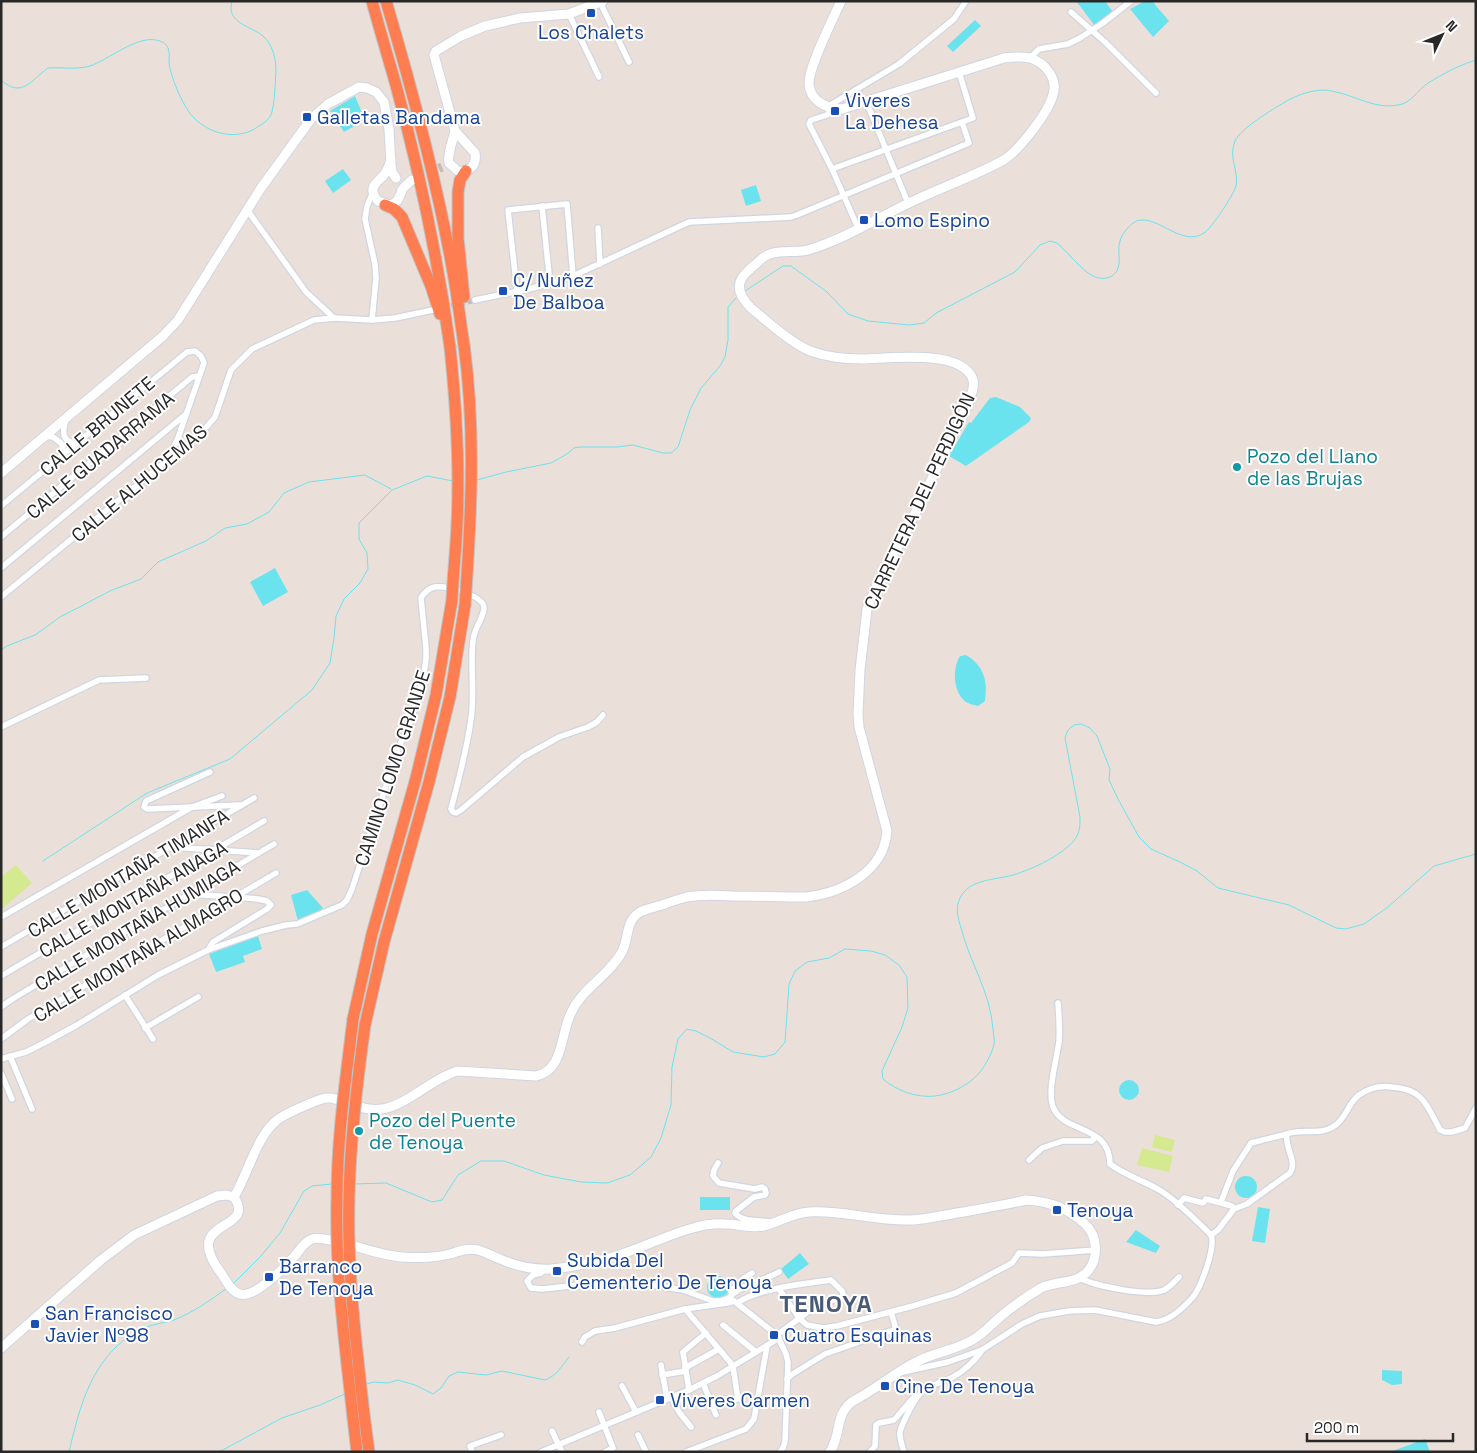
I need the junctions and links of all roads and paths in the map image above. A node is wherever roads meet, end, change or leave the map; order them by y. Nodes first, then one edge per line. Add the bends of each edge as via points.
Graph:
1 (372, 1) edge
2 (386, 1) edge
3 (841, 1) edge
4 (966, 1) edge
5 (1131, 1) edge
6 (602, 2) edge
7 (1071, 12) dead end
8 (569, 14) junction
9 (1092, 30) junction
10 (1030, 58) junction
11 (629, 62) dead end
12 (959, 72) junction
13 (599, 77) dead end
14 (1156, 93) dead end
15 (866, 101) junction
16 (829, 108) junction
17 (962, 122) junction
18 (455, 131) junction
19 (466, 144) junction
20 (451, 148) junction
21 (887, 150) junction
22 (391, 160) junction
23 (832, 169) junction
24 (466, 171) junction
25 (898, 174) junction
26 (383, 176) junction
27 (397, 179) junction
28 (373, 190) junction
29 (844, 196) junction
30 (908, 203) junction
31 (383, 204) junction
32 (542, 206) junction
33 (248, 211) junction
34 (366, 212) junction
35 (598, 228) dead end
36 (858, 228) junction
37 (600, 264) junction
38 (573, 276) junction
39 (550, 284) junction
40 (516, 291) junction
41 (476, 300) tunnel mouth
42 (373, 309) junction
43 (433, 310) dead end
44 (334, 318) junction
45 (361, 319) junction
46 (383, 319) junction
47 (372, 320) junction
48 (466, 345) junction
49 (449, 349) junction
50 (199, 376) junction
51 (187, 414) junction
52 (67, 418) junction
53 (45, 436) junction
54 (77, 442) junction
55 (60, 456) junction
56 (169, 459) junction
57 (1, 473) edge
58 (1, 506) edge
59 (1, 537) edge
60 (1, 568) edge
61 (1, 597) edge
62 (146, 678) dead end
63 (603, 715) dead end
64 (1, 726) edge
65 (210, 772) dead end
66 (222, 796) dead end
67 (254, 798) dead end
68 (243, 805) junction
69 (192, 807) junction
70 (264, 821) dead end
71 (274, 844) dead end
72 (170, 847) junction
73 (216, 850) junction
74 (258, 854) junction
75 (276, 872) dead end
76 (191, 894) junction
77 (234, 898) junction
78 (1, 917) edge
79 (1, 947) edge
80 (208, 950) junction
81 (1, 976) edge
82 (125, 995) junction
83 (198, 997) dead end
84 (1058, 1003) dead end
85 (1, 1008) edge
86 (145, 1028) junction
87 (153, 1038) dead end
88 (1, 1039) edge
89 (10, 1056) junction
90 (1, 1058) edge
91 (1, 1072) edge
92 (12, 1099) dead end
93 (1476, 1108) edge
94 (32, 1109) dead end
95 (1287, 1134) junction
96 (1095, 1137) junction
97 (1028, 1160) dead end
98 (718, 1164) dead end
99 (234, 1197) junction
100 (1221, 1202) junction
101 (1178, 1205) junction
102 (1234, 1209) junction
103 (774, 1223) junction
104 (1211, 1235) junction
105 (1096, 1250) junction
106 (543, 1269) junction
107 (779, 1272) dead end
108 (752, 1273) dead end
109 (1179, 1277) dead end
110 (1080, 1278) junction
111 (779, 1289) junction
112 (731, 1300) junction
113 (685, 1309) junction
114 (891, 1312) junction
115 (800, 1319) junction
116 (723, 1324) dead end
117 (706, 1333) junction
118 (778, 1336) junction
119 (582, 1342) dead end
120 (766, 1346) junction
121 (1, 1348) edge
122 (719, 1349) junction
123 (982, 1350) junction
124 (756, 1352) junction
125 (660, 1365) dead end
126 (733, 1367) junction
127 (686, 1370) junction
128 (896, 1374) junction
129 (662, 1376) junction
130 (787, 1379) junction
131 (703, 1383) junction
132 (622, 1386) dead end
133 (689, 1390) junction
134 (922, 1392) junction
135 (669, 1398) junction
136 (711, 1403) junction
137 (599, 1412) dead end
138 (636, 1412) junction
139 (716, 1415) dead end
140 (359, 1416) junction
141 (604, 1426) junction
142 (691, 1427) dead end
143 (552, 1431) dead end
144 (638, 1434) dead end
145 (501, 1435) dead end
146 (558, 1445) junction
147 (471, 1449) edge
148 (357, 1452) edge
149 (368, 1452) edge
150 (542, 1452) edge
151 (562, 1452) edge
152 (605, 1452) edge
153 (646, 1452) edge
154 (686, 1452) edge
155 (780, 1452) edge
156 (830, 1452) edge
157 (870, 1452) edge
158 (904, 1452) edge

1 - 49 highway via 422,194 439,274
2 - 48 highway via 434,180
3 - 16 street via 812,67 809,86 813,97
4 - 16 street via 954,19 899,64
5 - 9 street
6 - 8 street
6 - 11 street
7 - 9 street
8 - 13 street
8 - 18 street via 520,18 485,26 436,51 434,55
9 - 10 street via 1068,44 1039,49
9 - 14 street
10 - 12 street via 1004,58
10 - 30 street, CARRETERA DEL PERDIGÓN via 1048,69 1053,78 1054,93 1050,105 1020,146 1002,162
12 - 15 street
12 - 17 street via 973,118
15 - 16 street via 842,109
15 - 21 street
16 - 23 street via 827,115 811,120 809,124
17 - 21 street
17 - 25 street via 969,143
18 - 19 street
18 - 20 street
19 - 20 street
19 - 24 street via 473,149 476,158
20 - 24 street via 445,165
21 - 23 street
21 - 25 street
22 - 26 street
22 - 27 street via 392,172
22 - 33 street via 384,102 376,92 359,87 315,115 261,188
23 - 29 street
24 - 48 highway via 458,192 458,238
25 - 29 street
25 - 30 street
26 - 27 street
26 - 28 street
27 - 31 street via 412,180 402,190 397,202
28 - 31 street via 375,198
28 - 34 street
29 - 36 street
29 - 37 street via 791,217 690,222
30 - 36 street, CARRETERA DEL PERDIGÓN
31 - 34 street via 371,206
31 - 49 highway via 402,217 408,230 438,306
32 - 38 street via 567,204
32 - 39 street
32 - 40 street via 508,210
33 - 44 street via 306,292
33 - 52 street via 178,320
34 - 42 street via 375,264
35 - 37 street
36 - 99 street, CARRETERA DEL PERDIGÓN via 810,250 770,254 742,277 739,285 744,301 751,308 812,352 860,359 931,357 960,366 973,380 969,402 878,582 865,618 858,714 887,831 882,850 858,880 819,896 706,895 640,912 629,924 623,951 616,961 574,1005 557,1061 545,1074 457,1071 383,1109 370,1110 329,1098 320,1099 277,1120 268,1129
37 - 38 street
38 - 39 street
39 - 40 street
40 - 41 street
42 - 45 street
42 - 46 street
42 - 47 street
43 - 46 street, CALLE ALHUCEMAS
44 - 45 street, CALLE ALHUCEMAS
44 - 56 street, CALLE ALHUCEMAS via 314,320 252,349 231,370 215,417
45 - 47 street, CALLE ALHUCEMAS
46 - 47 street, CALLE ALHUCEMAS
48 - 140 highway, bridge via 472,466 464,605 450,697 365,1025 354,1110 349,1199
49 - 140 highway, bridge via 454,378 458,467 452,600 436,695 372,934 353,1019 342,1108 336,1197 339,1294
50 - 51 street
50 - 54 street, CALLE BRUNETE via 204,363 201,356 195,351 187,352
50 - 59 street, CALLE GUADARRAMA via 192,378
51 - 56 street
51 - 60 street
52 - 53 street
52 - 54 street via 63,436 67,441
53 - 55 street via 61,443
53 - 57 street
54 - 55 street, CALLE BRUNETE
55 - 58 street, CALLE BRUNETE
56 - 61 street, CALLE ALHUCEMAS
62 - 64 street via 99,680
63 - 80 street, CAMINO LOMO GRANDE via 588,727 559,737 523,757 461,810 453,812 451,809 471,720 473,638 484,610 483,602 477,597 444,588 434,587 426,591 421,598 426,648 423,678 347,900 297,924 262,931
65 - 69 street via 146,801 144,807
66 - 69 street
67 - 68 street, CALLE MONTAÑA TIMANFA
68 - 69 street
68 - 72 street, CALLE MONTAÑA TIMANFA
69 - 78 street
70 - 73 street, CALLE MONTAÑA ANAGA
71 - 74 street, CALLE MONTAÑA HUMIAGA
72 - 73 street
72 - 79 street, CALLE MONTAÑA TIMANFA
73 - 74 street
73 - 81 street, CALLE MONTAÑA ANAGA
74 - 76 street, CALLE MONTAÑA HUMIAGA
75 - 77 street, CALLE MONTAÑA ALMAGRO
76 - 77 street
76 - 85 street, CALLE MONTAÑA HUMIAGA
77 - 80 street via 258,899 270,905 212,942
77 - 88 street, CALLE MONTAÑA ALMAGRO via 28,1019
80 - 82 street, CAMINO LOMO GRANDE
82 - 86 street
82 - 89 street, CAMINO LOMO GRANDE via 44,1043
83 - 86 street
84 - 96 street via 1059,1040 1050,1096 1053,1108 1059,1117
86 - 87 street
89 - 90 street, CAMINO LOMO GRANDE
89 - 94 street
91 - 92 street
93 - 95 street via 1465,1128 1445,1132 1440,1130 1427,1105 1414,1092 1404,1088 1375,1087 1358,1096 1338,1123 1323,1131
95 - 100 street via 1251,1143 1233,1171
95 - 102 street via 1285,1141 1293,1169 1247,1204
96 - 97 street via 1092,1140 1056,1143 1042,1148
96 - 101 street via 1105,1145 1110,1154 1110,1164 1163,1192
98 - 103 street via 713,1176 719,1183 766,1189 764,1195 754,1197 736,1211 738,1218
99 - 106 street via 239,1204 239,1212 233,1221 215,1231 208,1244 209,1254 220,1272 239,1294 251,1293 283,1268 304,1244 320,1238 402,1257 476,1250 530,1269
99 - 121 street via 217,1196 134,1235
100 - 101 street via 1206,1199 1203,1203 1184,1198
100 - 102 street
101 - 104 street
102 - 104 street
103 - 105 street via 809,1212 912,1220 1042,1200 1056,1204 1080,1219 1093,1236
103 - 106 street via 761,1226 712,1224 692,1228 616,1256
104 - 123 street via 1212,1252 1194,1296 1164,1321 1148,1322 1095,1310 1069,1311 1034,1318
105 - 110 street via 1092,1266
105 - 114 street via 1019,1253 1012,1263 956,1293
106 - 112 street via 527,1281 531,1288 599,1283 645,1284 683,1290 713,1301
107 - 112 street via 738,1289
108 - 112 street via 741,1280
109 - 110 street via 1164,1290 1154,1292 1139,1292
110 - 128 street via 1042,1288 976,1338 950,1351 918,1361
111 - 112 street
111 - 115 street
111 - 115 street via 831,1280 842,1291 844,1297 817,1305
112 - 113 street
112 - 118 street
113 - 117 street
113 - 119 street via 595,1331
114 - 115 street via 823,1328 807,1325
114 - 130 street via 896,1329 825,1354
115 - 118 street
116 - 124 street
117 - 122 street
117 - 127 street via 683,1352
118 - 120 street
118 - 130 street via 788,1362
120 - 124 street
120 - 154 street via 751,1424 746,1429
122 - 126 street
122 - 127 street
123 - 128 street
123 - 134 street via 955,1376
124 - 126 street
125 - 129 street
126 - 131 street
126 - 136 street via 738,1400 716,1399
127 - 129 street
127 - 133 street
128 - 156 street via 844,1408
129 - 135 street
130 - 155 street via 785,1442
131 - 133 street
131 - 136 street
132 - 138 street
133 - 135 street
134 - 157 street via 911,1399 894,1420 876,1425 875,1446
134 - 158 street via 899,1429
135 - 138 street
135 - 142 street
136 - 139 street
137 - 141 street
138 - 141 street
140 - 148 highway
140 - 149 highway
141 - 146 street
141 - 152 street via 613,1448
143 - 146 street
144 - 153 street
145 - 147 street
146 - 150 street
146 - 151 street

